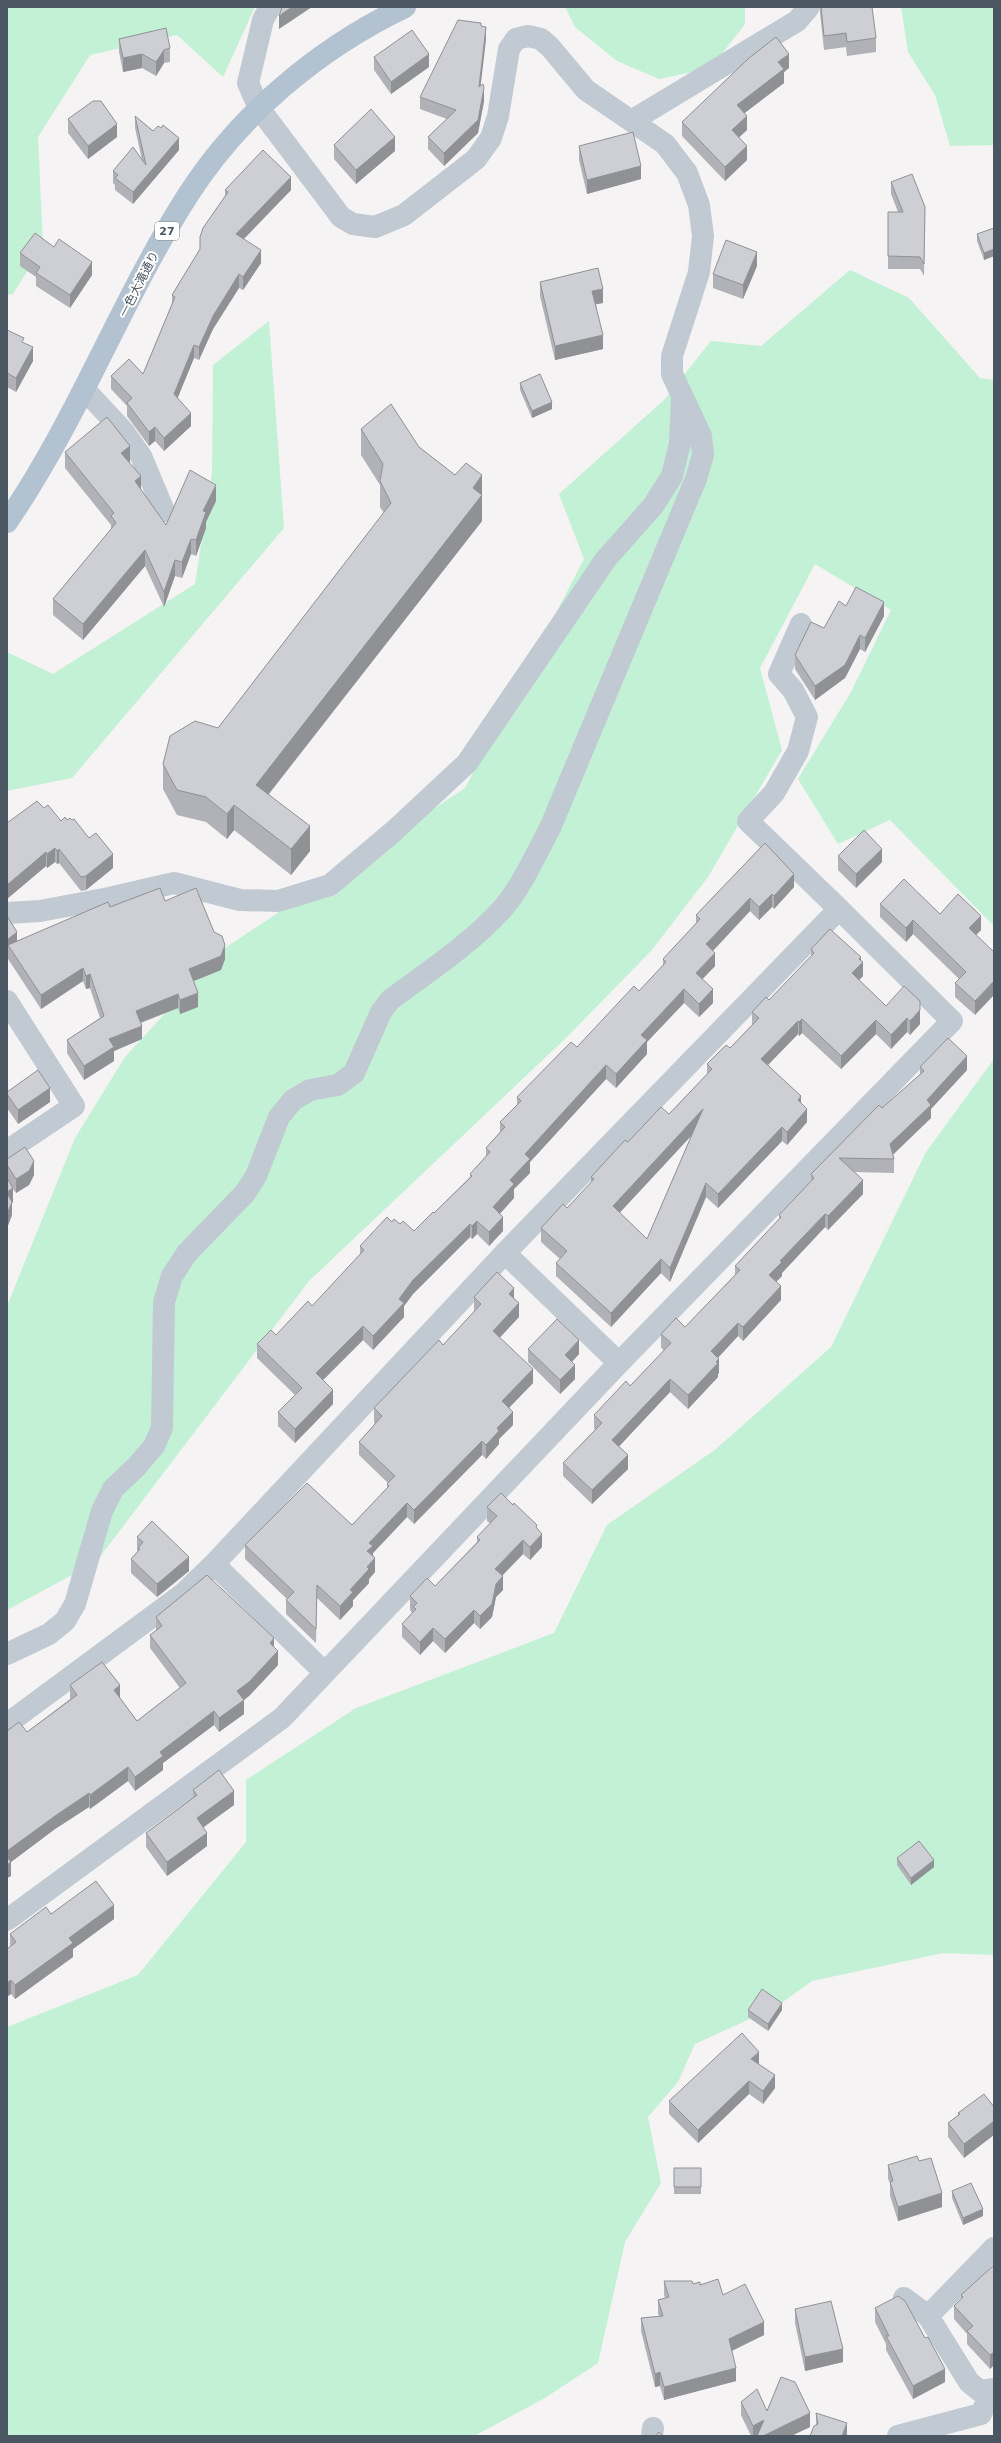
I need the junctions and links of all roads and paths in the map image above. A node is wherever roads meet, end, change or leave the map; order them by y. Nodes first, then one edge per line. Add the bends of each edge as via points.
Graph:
1 (270, 7) edge
2 (405, 7) edge
3 (809, 7) edge
4 (259, 108) junction
5 (632, 120) junction
6 (85, 390) junction
7 (682, 397) junction
8 (164, 511) dead end
9 (7, 522) edge
10 (802, 624) dead end
11 (839, 909) junction
12 (7, 914) edge
13 (7, 1001) edge
14 (7, 1151) edge
15 (505, 1253) junction
16 (619, 1363) junction
17 (214, 1564) junction
18 (7, 1654) edge
19 (324, 1672) junction
20 (7, 1724) edge
21 (7, 1920) edge
22 (994, 2248) edge
23 (904, 2298) edge
24 (928, 2316) junction
25 (992, 2397) edge
26 (898, 2436) edge

1 - 4 street via 263,20 248,83
2 - 4 main road, 一色大滝通り / 27 via 386,16 312,63
3 - 5 street via 797,21
4 - 5 street via 341,217 353,224 375,227 404,215 476,159 491,138 498,116 509,49 516,39 528,36 541,39 550,46 586,90
4 - 6 main road, 一色大滝通り / 27 via 222,148 189,195 151,259
5 - 7 street via 665,144 687,173 699,205 703,236 699,272 672,356 672,374
6 - 8 street via 124,432 141,456
6 - 9 main road, 一色大滝通り / 27 via 34,483
7 - 12 street via 680,443 672,476 653,506 606,559 467,762 394,831 330,885 278,901 240,900 174,883 109,898
7 - 18 street via 701,436 703,455 696,479 550,828 525,875 504,907 470,941 390,1000 381,1012 354,1073 338,1085 310,1090 293,1100 279,1117 256,1176 245,1193 187,1253 172,1276 164,1302 162,1428 154,1446 113,1489 102,1511 75,1604 65,1621 49,1634
10 - 11 street via 779,674 793,690 807,717 798,751 774,793 748,820
11 - 15 street
11 - 16 street via 952,1021
13 - 14 street via 74,1106
15 - 16 street
15 - 17 street
16 - 19 street
17 - 19 street
17 - 20 street via 184,1593
19 - 21 street via 282,1718
22 - 24 street
23 - 24 street
24 - 25 street via 969,2382
25 - 26 street via 981,2414

